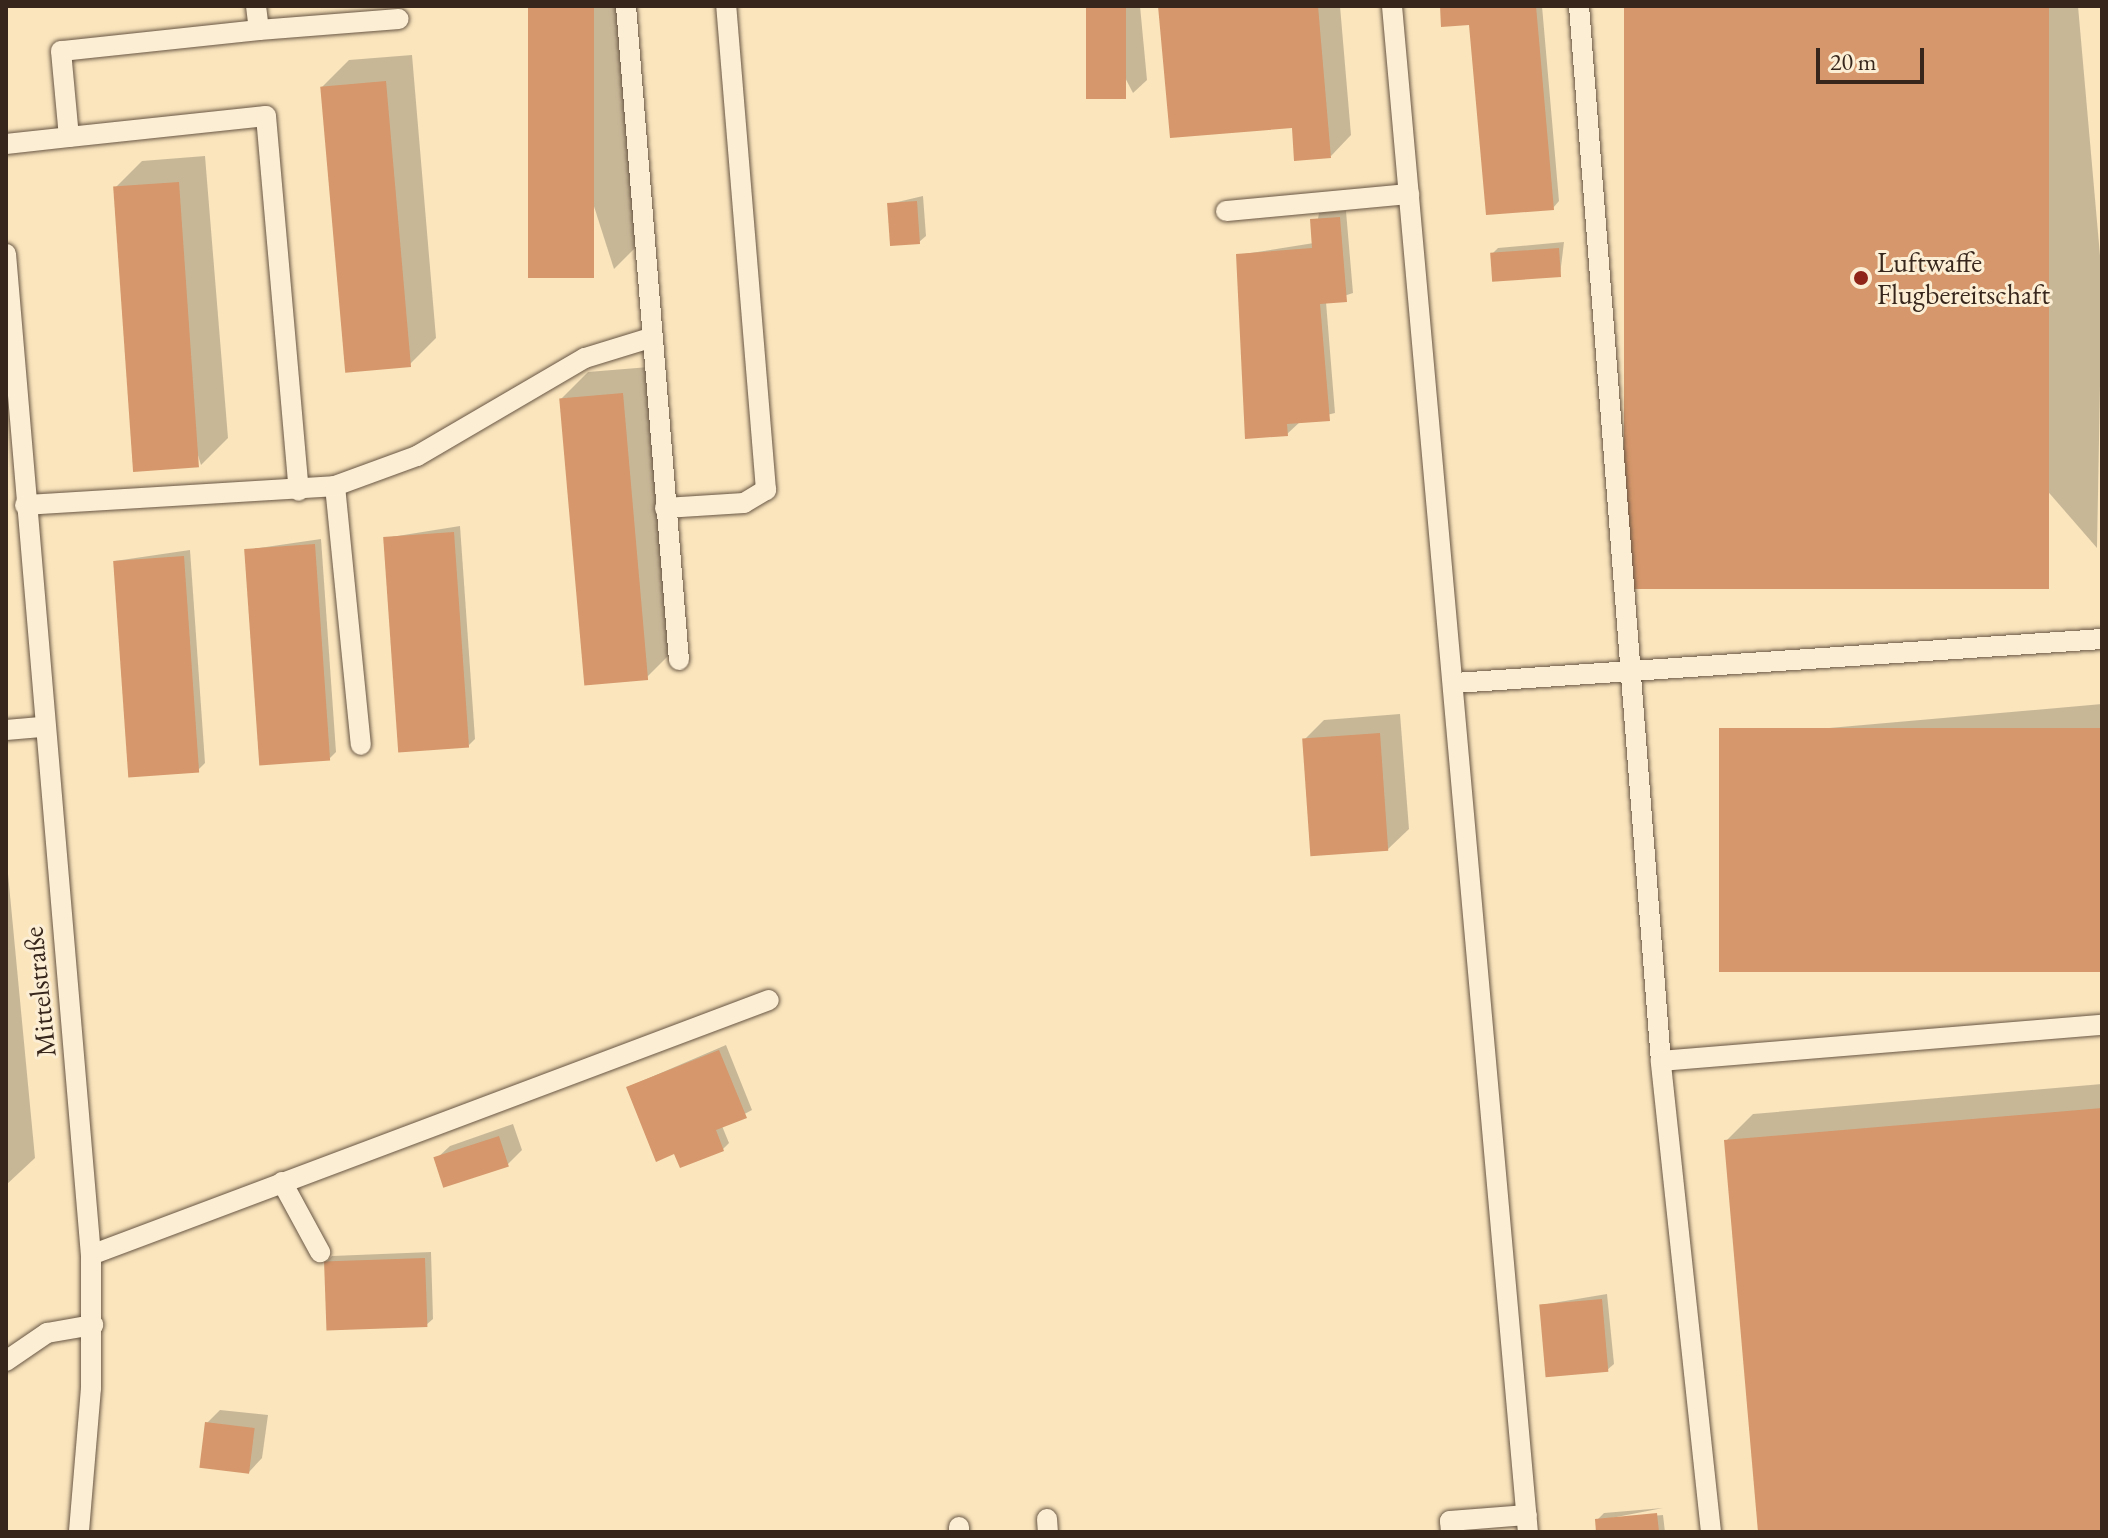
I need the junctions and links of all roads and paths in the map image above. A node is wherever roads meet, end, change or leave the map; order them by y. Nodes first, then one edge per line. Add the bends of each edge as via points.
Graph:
1 (256, 6) edge
2 (626, 6) edge
3 (726, 6) edge
4 (1392, 6) edge
5 (1579, 6) edge
6 (399, 19) dead end
7 (259, 30) junction
8 (69, 137) junction
9 (6, 144) edge
10 (1409, 194) junction
11 (1226, 211) dead end
12 (6, 254) edge
13 (650, 338) junction
14 (335, 486) junction
15 (299, 491) junction
16 (25, 505) junction
17 (665, 508) junction
18 (2102, 639) edge
19 (679, 660) dead end
20 (1635, 672) junction
21 (1455, 683) junction
22 (41, 727) junction
23 (6, 730) edge
24 (361, 745) dead end
25 (769, 1000) dead end
26 (2102, 1025) edge
27 (1661, 1061) junction
28 (282, 1182) junction
29 (320, 1252) dead end
30 (91, 1255) junction
31 (93, 1325) junction
32 (6, 1361) edge
33 (1528, 1524) edge
34 (79, 1532) edge
35 (1451, 1532) edge
36 (1711, 1532) edge

1 - 7 lane
2 - 13 lane
3 - 17 lane via 766,490 744,503
4 - 10 lane
5 - 20 lane
6 - 7 lane
7 - 8 lane via 61,51
8 - 9 lane
8 - 15 lane via 266,116
10 - 11 lane
10 - 21 lane
12 - 16 lane, Mittelstraße
13 - 14 lane via 585,358 417,456
13 - 17 lane
14 - 15 lane
14 - 24 lane
15 - 16 lane
16 - 22 lane, Mittelstraße
17 - 19 lane
18 - 20 lane
20 - 21 lane
20 - 27 lane
21 - 33 lane
22 - 23 lane
22 - 30 lane, Mittelstraße
25 - 28 lane
26 - 27 lane
27 - 36 lane
28 - 29 lane
28 - 30 lane
30 - 31 lane, Mittelstraße
31 - 32 lane via 47,1333
31 - 34 lane, Mittelstraße
33 - 35 lane via 1450,1521

